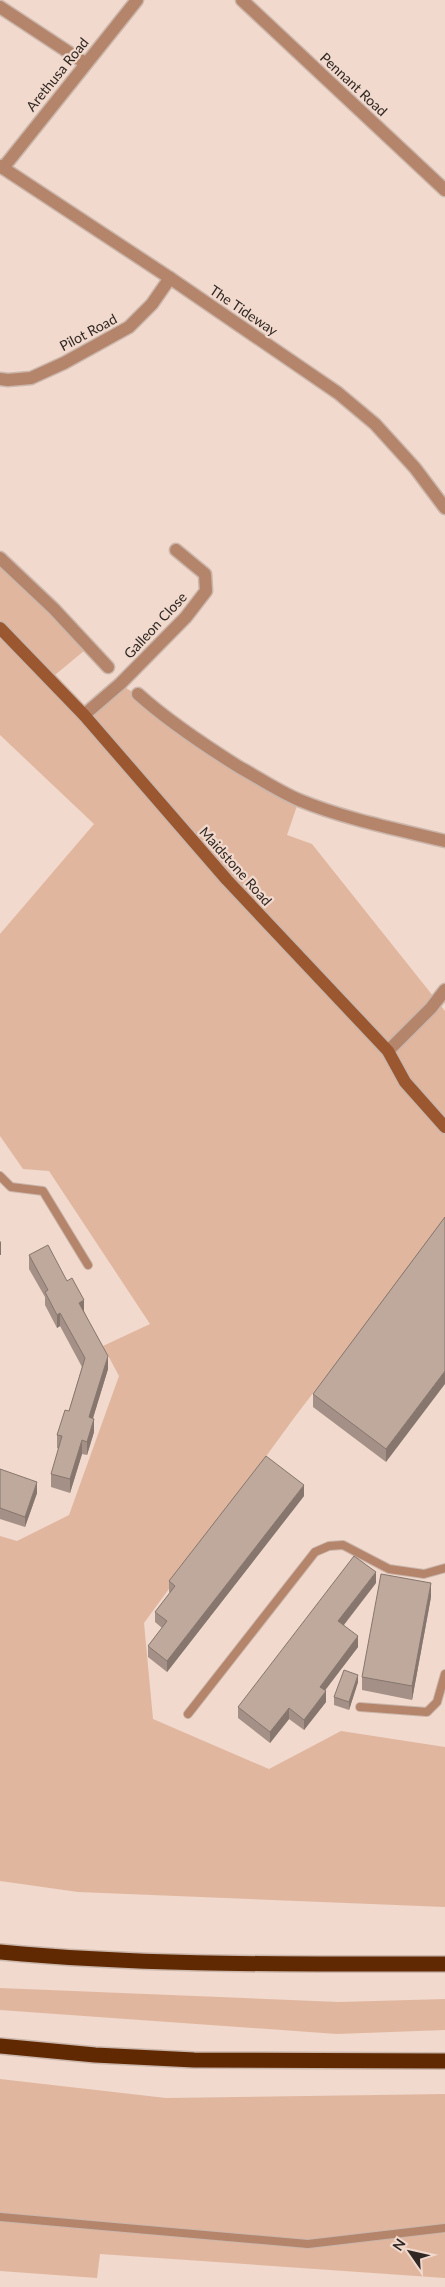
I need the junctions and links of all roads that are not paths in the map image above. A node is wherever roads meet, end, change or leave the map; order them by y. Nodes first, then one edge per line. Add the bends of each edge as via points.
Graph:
1 (137, 0) edge
2 (242, 0) edge
3 (0, 6) edge
4 (85, 64) junction
5 (1, 167) edge
6 (445, 190) edge
7 (170, 278) junction
8 (0, 378) edge
9 (445, 508) edge
10 (176, 550) dead end
11 (0, 558) edge
12 (0, 628) edge
13 (108, 667) dead end
14 (138, 694) dead end
15 (84, 715) junction
16 (445, 841) edge
17 (445, 990) edge
18 (388, 1051) junction
19 (445, 1127) edge
20 (0, 1176) edge
21 (88, 1265) dead end
22 (445, 1568) edge
23 (445, 1674) edge
24 (360, 1706) dead end
25 (188, 1714) dead end
26 (0, 1952) edge
27 (445, 1964) edge
28 (0, 2046) edge
29 (445, 2061) edge
30 (0, 2217) edge
31 (445, 2228) edge

1 - 4 street, Arethusa Road
2 - 6 street, Pennant Road
3 - 4 street
4 - 5 street, Arethusa Road
5 - 7 street, The Tideway
7 - 8 street, Pilot Road via 152,304 129,328 31,378
7 - 9 street, The Tideway via 346,399 375,424 415,468
10 - 15 street, Galleon Close via 205,574 206,591 186,617 120,684
11 - 13 street
12 - 15 main road, Maidstone Road
14 - 16 street via 202,744 300,800 372,823
15 - 18 main road, Maidstone Road via 226,880
17 - 18 street
18 - 19 main road, Maidstone Road via 404,1082
20 - 21 lane via 12,1187 43,1192
22 - 25 lane via 424,1574 406,1572 379,1565 346,1546 318,1550
23 - 24 lane via 437,1702 427,1712
26 - 27 highway via 211,1964
28 - 29 highway via 194,2060
30 - 31 lane via 308,2244

